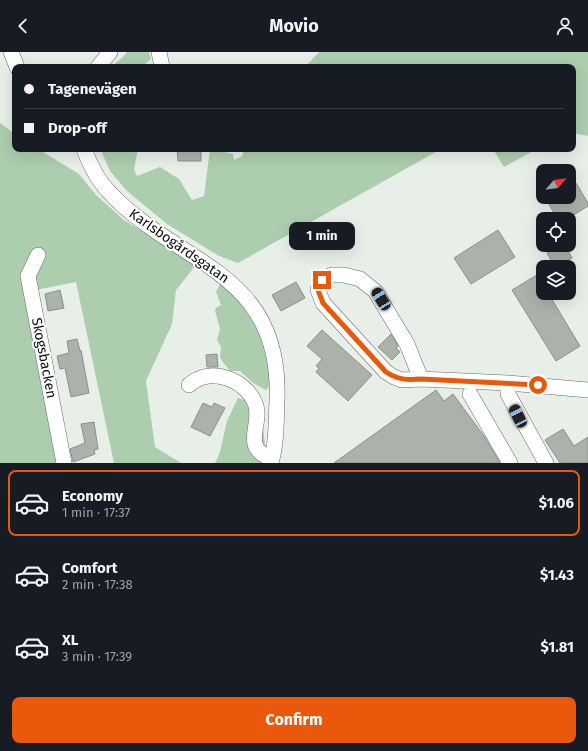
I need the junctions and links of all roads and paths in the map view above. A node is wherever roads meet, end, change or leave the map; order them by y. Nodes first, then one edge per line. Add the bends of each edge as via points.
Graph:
1 (11, 52) edge
2 (110, 52) edge
3 (159, 52) edge
4 (16, 64) edge
5 (100, 64) edge
6 (161, 64) edge
7 (85, 152) edge
8 (38, 256) dead end
9 (421, 379) junction
10 (508, 383) junction
11 (189, 385) dead end
12 (588, 390) edge
13 (470, 394) dead end
14 (271, 461) edge
15 (64, 463) edge
16 (510, 463) edge
17 (546, 463) edge

1 - 4 street
2 - 5 street
3 - 6 street
7 - 14 street, Karlsbogårdsgatan via 92,169 109,192 144,222 224,276 244,295 257,314 274,353 278,381 276,442
8 - 15 street, Skogsbacken via 28,276
9 - 9 street via 402,380 386,372 323,303 318,290 322,280 332,275 344,275 360,279 375,290 407,344
9 - 10 street
10 - 12 street
10 - 17 street via 508,394
11 - 14 street via 206,376 222,376 251,395 256,405 255,443 260,453
13 - 16 street

